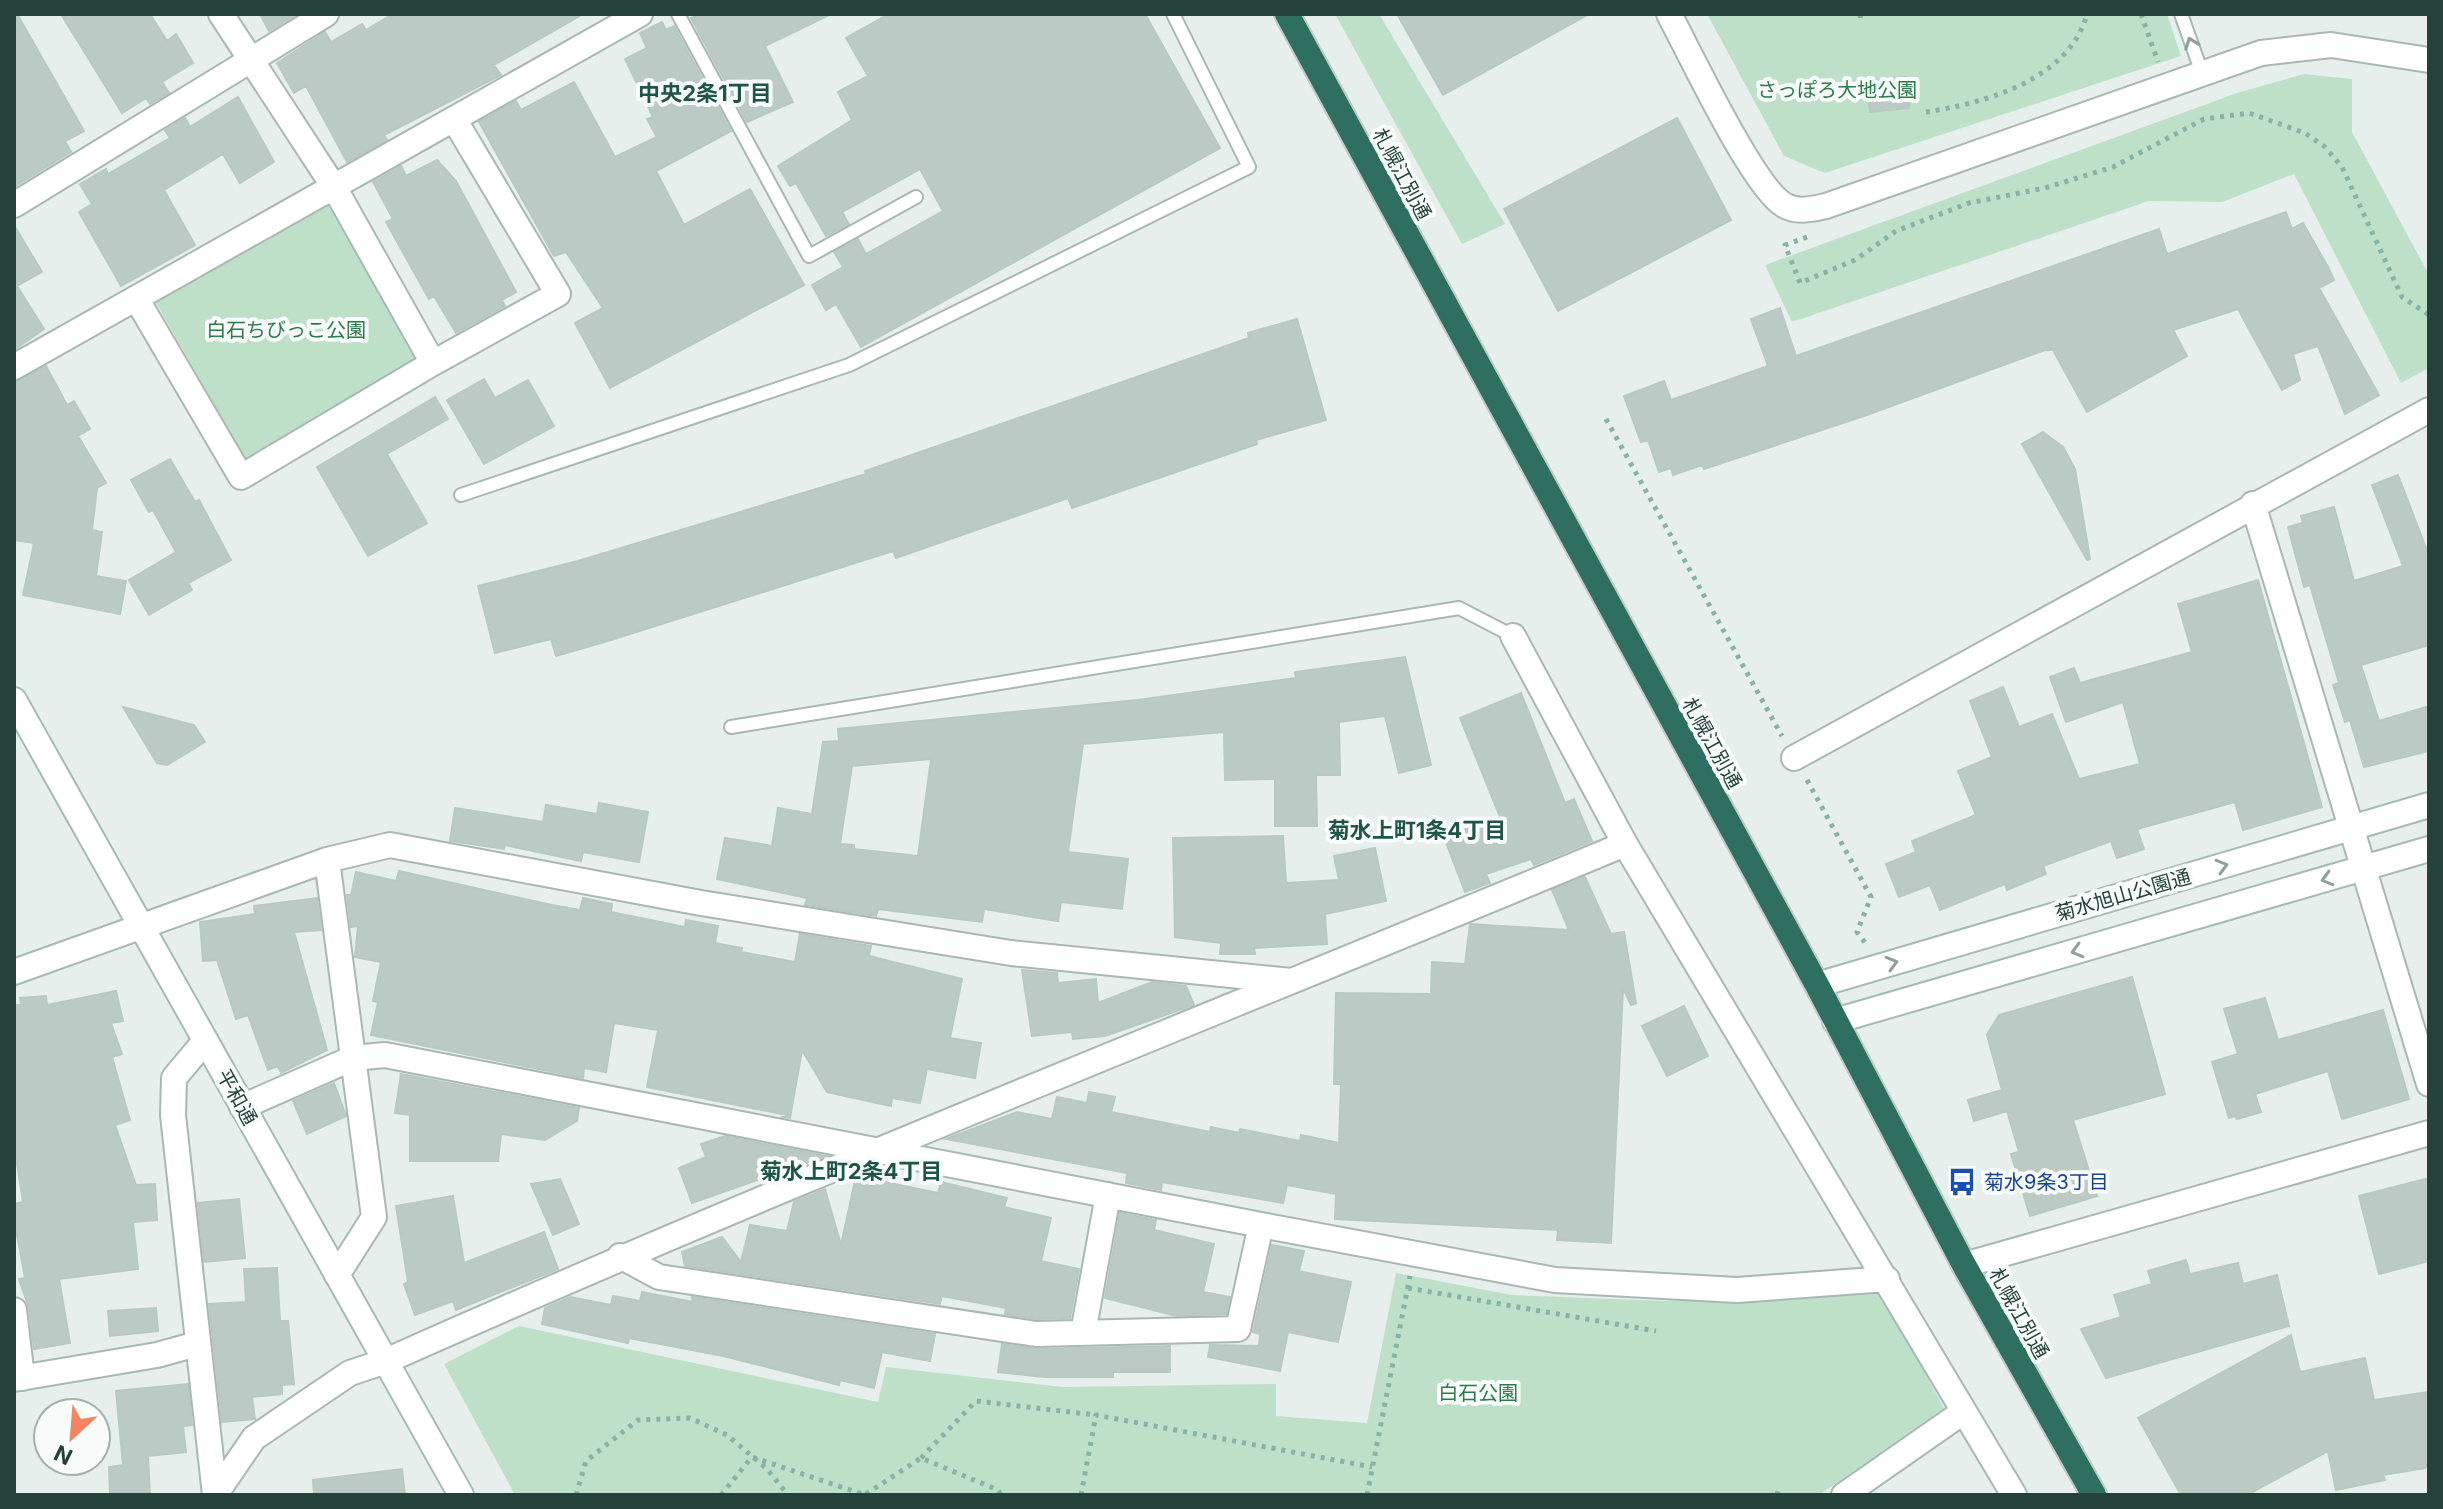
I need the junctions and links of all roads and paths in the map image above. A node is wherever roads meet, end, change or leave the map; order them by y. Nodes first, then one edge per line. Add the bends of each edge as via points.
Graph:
1 (221, 14) edge
2 (326, 14) edge
3 (640, 14) edge
4 (678, 14) edge
5 (1173, 14) edge
6 (1287, 14) edge
7 (1669, 14) edge
8 (1860, 14) edge
9 (2087, 14) edge
10 (2141, 14) edge
11 (2181, 14) edge
12 (1861, 22) dead end
13 (250, 60) junction
14 (2429, 60) edge
15 (2158, 65) dead end
16 (2202, 73) junction
17 (1926, 112) dead end
18 (454, 119) junction
19 (334, 187) junction
20 (916, 197) dead end
21 (14, 205) edge
22 (1789, 254) dead end
23 (136, 298) junction
24 (2429, 315) edge
25 (433, 363) junction
26 (14, 367) edge
27 (2429, 410) edge
28 (1606, 419) dead end
29 (461, 495) dead end
30 (2253, 504) junction
31 (1513, 636) joint
32 (14, 700) edge
33 (731, 727) dead end
34 (1794, 758) junction
35 (2429, 805) edge
36 (2350, 828) junction
37 (1625, 844) junction
38 (2429, 849) edge
39 (327, 860) junction
40 (2361, 869) junction
41 (141, 928) junction
42 (1883, 966) junction
43 (14, 972) edge
44 (1295, 982) junction
45 (1817, 985) junction
46 (1835, 1021) junction
47 (205, 1041) junction
48 (353, 1058) junction
49 (2429, 1084) edge
50 (242, 1107) junction
51 (2429, 1133) edge
52 (883, 1149) junction
53 (1108, 1195) junction
54 (1261, 1225) junction
55 (1415, 1254) junction
56 (620, 1256) junction
57 (1964, 1265) junction
58 (337, 1275) junction
59 (1887, 1279) junction
60 (1408, 1288) junction
61 (14, 1310) edge
62 (1656, 1331) dead end
63 (1083, 1333) junction
64 (197, 1344) junction
65 (386, 1361) junction
66 (18, 1378) edge
67 (1963, 1412) junction
68 (1096, 1415) junction
69 (752, 1457) junction
70 (921, 1458) junction
71 (1372, 1467) junction
72 (1779, 1487) dead end
73 (215, 1495) edge
74 (461, 1495) edge
75 (576, 1495) edge
76 (721, 1495) edge
77 (788, 1495) edge
78 (866, 1495) edge
79 (1001, 1495) edge
80 (1081, 1495) edge
81 (1367, 1495) edge
82 (1777, 1495) edge
83 (1844, 1495) edge
84 (2014, 1495) edge
85 (2094, 1495) edge

1 - 13 street
2 - 13 street
3 - 18 street
4 - 20 lane via 809,256
5 - 29 lane via 1249,167 849,365
6 - 45 highway, 札幌江別通
7 - 16 street via 1758,178 1786,207 1804,210
8 - 12 path
9 - 17 path via 2062,56 2038,74 1987,98
10 - 15 path
16 -> 11 lane
13 - 19 street
13 - 21 street
14 - 16 street via 2360,48 2293,47
18 - 19 street
18 - 25 street via 558,294
19 - 23 street
19 - 25 street
22 - 24 path via 1800,283 1855,260 1896,231 1954,208 2113,167 2204,119 2249,113 2305,133 2325,147 2342,167 2402,297
23 - 25 street via 241,477
23 - 26 street
27 - 30 street
28 - 34 path
30 - 34 street
30 - 36 street
31 - 33 lane via 1459,608
31 - 37 street
32 - 41 street, 平和通
34 - 42 path via 1871,897 1857,932
35 - 36 street, 菊水旭山公園通
36 - 40 street
42 -> 36 street, 菊水旭山公園通
37 - 44 street
37 - 59 street
38 - 40 street, 菊水旭山公園通
39 - 41 street
39 - 44 street via 390,845 1011,953
39 - 48 street
40 -> 46 street, 菊水旭山公園通
40 - 49 street
41 - 43 street
41 - 47 street, 平和通
42 - 45 street, 菊水旭山公園通
44 - 52 street
45 - 46 highway, 札幌江別通
46 - 57 highway, 札幌江別通
47 - 50 street, 平和通
47 - 64 street via 174,1078 173,1115
48 - 50 street
48 - 52 street via 385,1055
48 - 58 street via 374,1217
50 - 58 street, 平和通
51 - 57 street
52 - 53 street
52 - 56 street
53 - 54 street
53 - 63 street
54 - 55 street
54 - 63 street via 1238,1329
55 - 59 street via 1555,1280 1737,1290
55 - 60 path
56 - 63 street via 659,1277 1036,1334
56 - 65 street
57 - 85 highway, 札幌江別通
58 - 65 street, 平和通
59 - 67 street
60 - 62 path
60 - 71 path
61 - 66 street
64 - 66 street
64 - 73 street
65 - 73 street via 350,1373 254,1438
65 - 74 street, 平和通
67 - 83 street
67 - 84 street
68 - 70 path via 976,1401
68 - 71 path
68 - 80 path
69 - 75 path via 727,1435 690,1418 638,1420 586,1461
69 - 76 path
69 - 77 path
69 - 78 path
70 - 78 path
70 - 79 path
71 - 81 path
72 - 82 path

